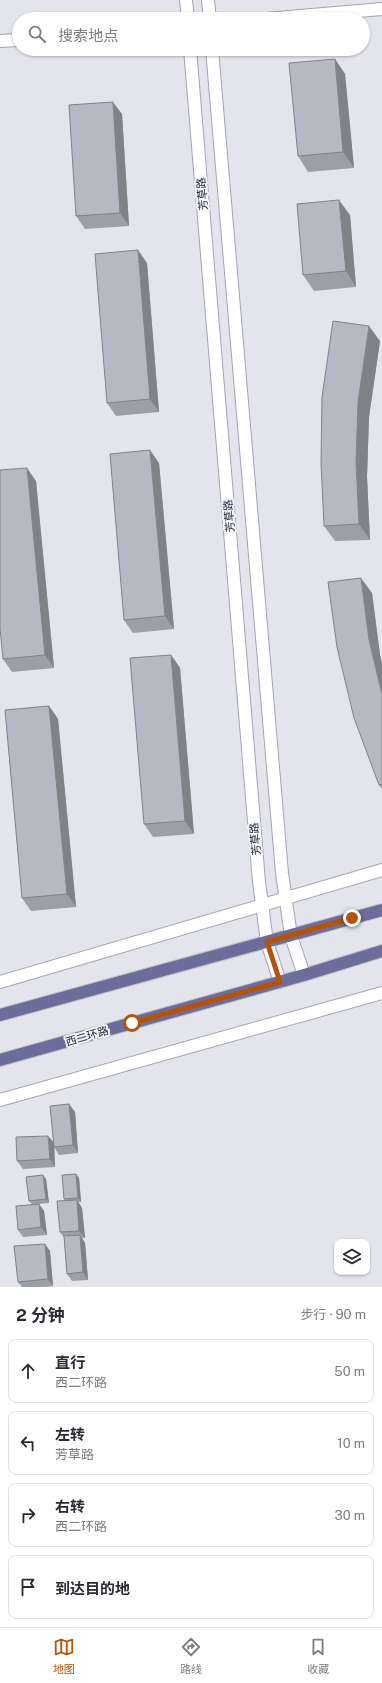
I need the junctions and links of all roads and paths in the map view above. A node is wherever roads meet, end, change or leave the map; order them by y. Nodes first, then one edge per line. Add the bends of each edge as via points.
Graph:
1 (186, 0) edge
2 (208, 0) edge
3 (382, 9) edge
4 (187, 12) edge
5 (209, 12) edge
6 (347, 12) edge
7 (12, 41) edge
8 (0, 42) edge
9 (191, 56) edge
10 (213, 56) edge
11 (382, 870) edge
12 (286, 898) junction
13 (262, 905) junction
14 (382, 910) edge
15 (291, 936) junction
16 (267, 942) junction
17 (382, 951) edge
18 (304, 975) junction
19 (0, 982) edge
20 (280, 982) junction
21 (382, 993) edge
22 (0, 1015) edge
23 (0, 1060) edge
24 (0, 1100) edge

1 - 4 street
2 - 5 street
3 - 6 street
7 - 8 street
9 - 13 street, 芳草路 via 258,882
10 - 12 street, 芳草路
11 - 12 street
12 - 13 street
12 - 15 street, 芳草路
13 - 16 street, 芳草路
13 - 19 street
14 - 15 main road
15 - 16 main road
15 - 18 street, 芳草路
16 - 20 street, 芳草路
16 - 22 main road
17 - 18 main road, 西二环路
18 - 20 main road, 西二环路
20 - 23 main road, 西二环路
21 - 24 street

